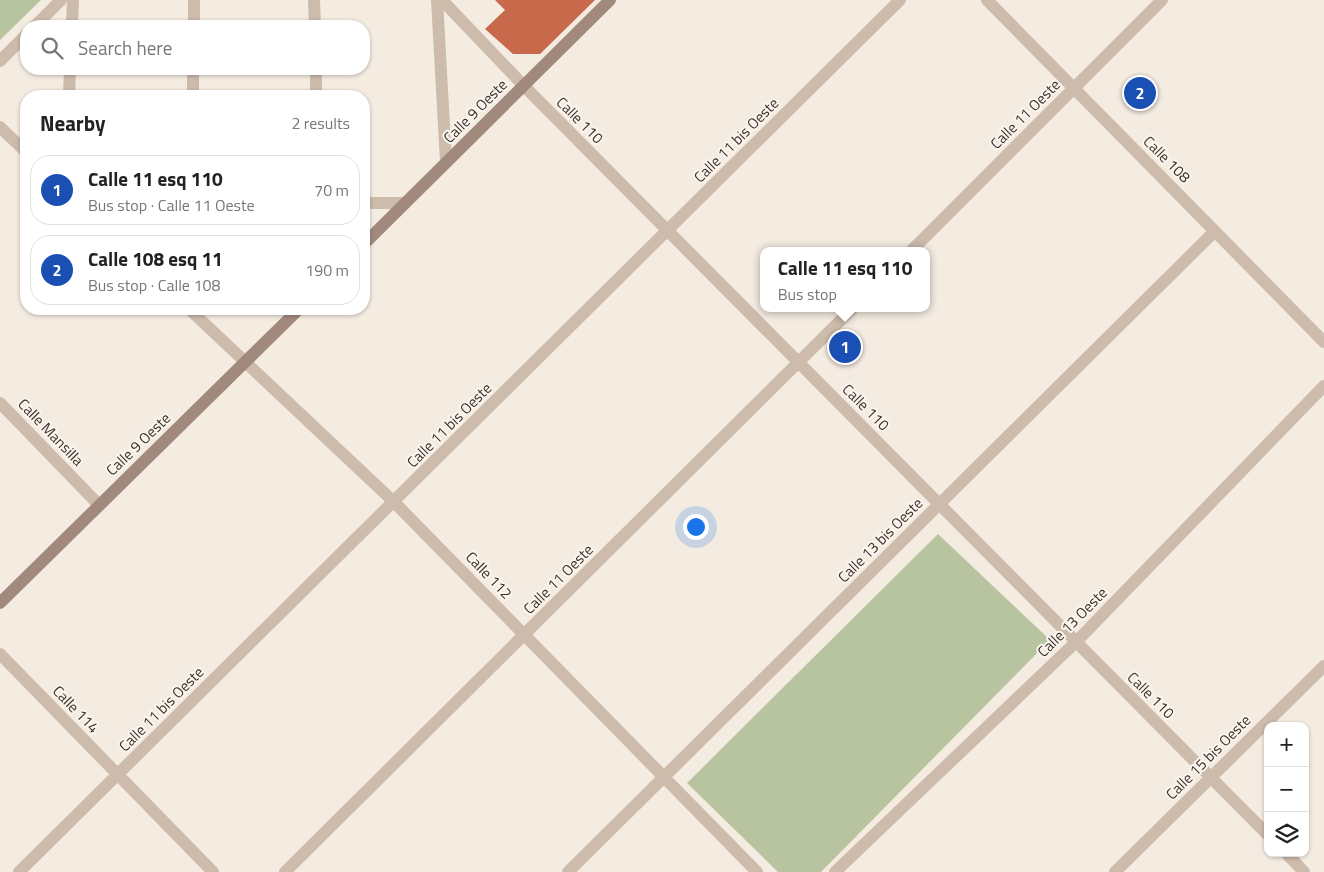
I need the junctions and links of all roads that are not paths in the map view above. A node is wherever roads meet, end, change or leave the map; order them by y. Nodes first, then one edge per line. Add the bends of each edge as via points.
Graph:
1 (61, 0) edge
2 (73, 0) edge
3 (194, 0) edge
4 (314, 0) edge
5 (436, 0) edge
6 (442, 0) edge
7 (610, 0) edge
8 (900, 0) edge
9 (986, 0) edge
10 (1162, 0) edge
11 (41, 20) edge
12 (72, 20) edge
13 (194, 20) edge
14 (315, 20) edge
15 (20, 41) edge
16 (0, 61) edge
17 (70, 75) edge
18 (193, 75) edge
19 (316, 75) edge
20 (524, 85) junction
21 (1074, 88) junction
22 (69, 90) edge
23 (193, 90) edge
24 (316, 90) edge
25 (0, 127) edge
26 (20, 146) edge
27 (446, 162) junction
28 (370, 203) edge
29 (405, 203) junction
30 (668, 231) junction
31 (1215, 231) junction
32 (370, 238) edge
33 (914, 247) edge
34 (849, 312) edge
35 (197, 315) edge
36 (293, 315) edge
37 (1324, 342) edge
38 (245, 362) junction
39 (798, 362) junction
40 (1324, 386) edge
41 (0, 403) edge
42 (394, 502) junction
43 (939, 504) junction
44 (99, 505) junction
45 (0, 603) edge
46 (524, 635) junction
47 (1076, 642) junction
48 (0, 654) edge
49 (1324, 666) edge
50 (118, 774) junction
51 (664, 777) junction
52 (1211, 778) junction
53 (1264, 831) edge
54 (1290, 857) edge
55 (19, 872) edge
56 (213, 872) edge
57 (286, 872) edge
58 (568, 872) edge
59 (758, 872) edge
60 (835, 872) edge
61 (1115, 872) edge
62 (1304, 872) edge

1 - 11 street
2 - 12 street
3 - 13 street
4 - 14 street
5 - 27 street
6 - 20 street, Calle 110
7 - 20 main road, Calle 9 Oeste
8 - 30 street, Calle 11 bis Oeste
9 - 21 street, Calle 108
10 - 21 street, Calle 11 Oeste
15 - 16 street
17 - 22 street
18 - 23 street
19 - 24 street
20 - 27 main road, Calle 9 Oeste
20 - 30 street, Calle 110
21 - 31 street, Calle 108
21 - 33 street, Calle 11 Oeste
25 - 26 street
27 - 29 main road, Calle 9 Oeste
28 - 29 street
29 - 32 main road, Calle 9 Oeste
30 - 39 street, Calle 110
30 - 42 street, Calle 11 bis Oeste
31 - 37 street, Calle 108
31 - 43 street, Calle 13 bis Oeste
34 - 39 street, Calle 11 Oeste
35 - 38 street, Calle 112
36 - 38 main road, Calle 9 Oeste
38 - 42 street, Calle 112
38 - 44 main road, Calle 9 Oeste
39 - 43 street, Calle 110
39 - 46 street, Calle 11 Oeste
40 - 47 street, Calle 13 Oeste
41 - 44 street, Calle Mansilla
42 - 46 street, Calle 112
42 - 50 street, Calle 11 bis Oeste
43 - 47 street, Calle 110
43 - 51 street, Calle 13 bis Oeste
44 - 45 main road, Calle 9 Oeste
46 - 51 street, Calle 112
46 - 57 street, Calle 11 Oeste
47 - 52 street, Calle 110
47 - 60 street, Calle 13 Oeste
48 - 50 street, Calle 114
49 - 52 street, Calle 15 bis Oeste
50 - 55 street, Calle 11 bis Oeste
50 - 56 street, Calle 114
51 - 58 street, Calle 13 bis Oeste
51 - 59 street, Calle 112
52 - 53 street, Calle 110
52 - 61 street, Calle 15 bis Oeste
54 - 62 street

